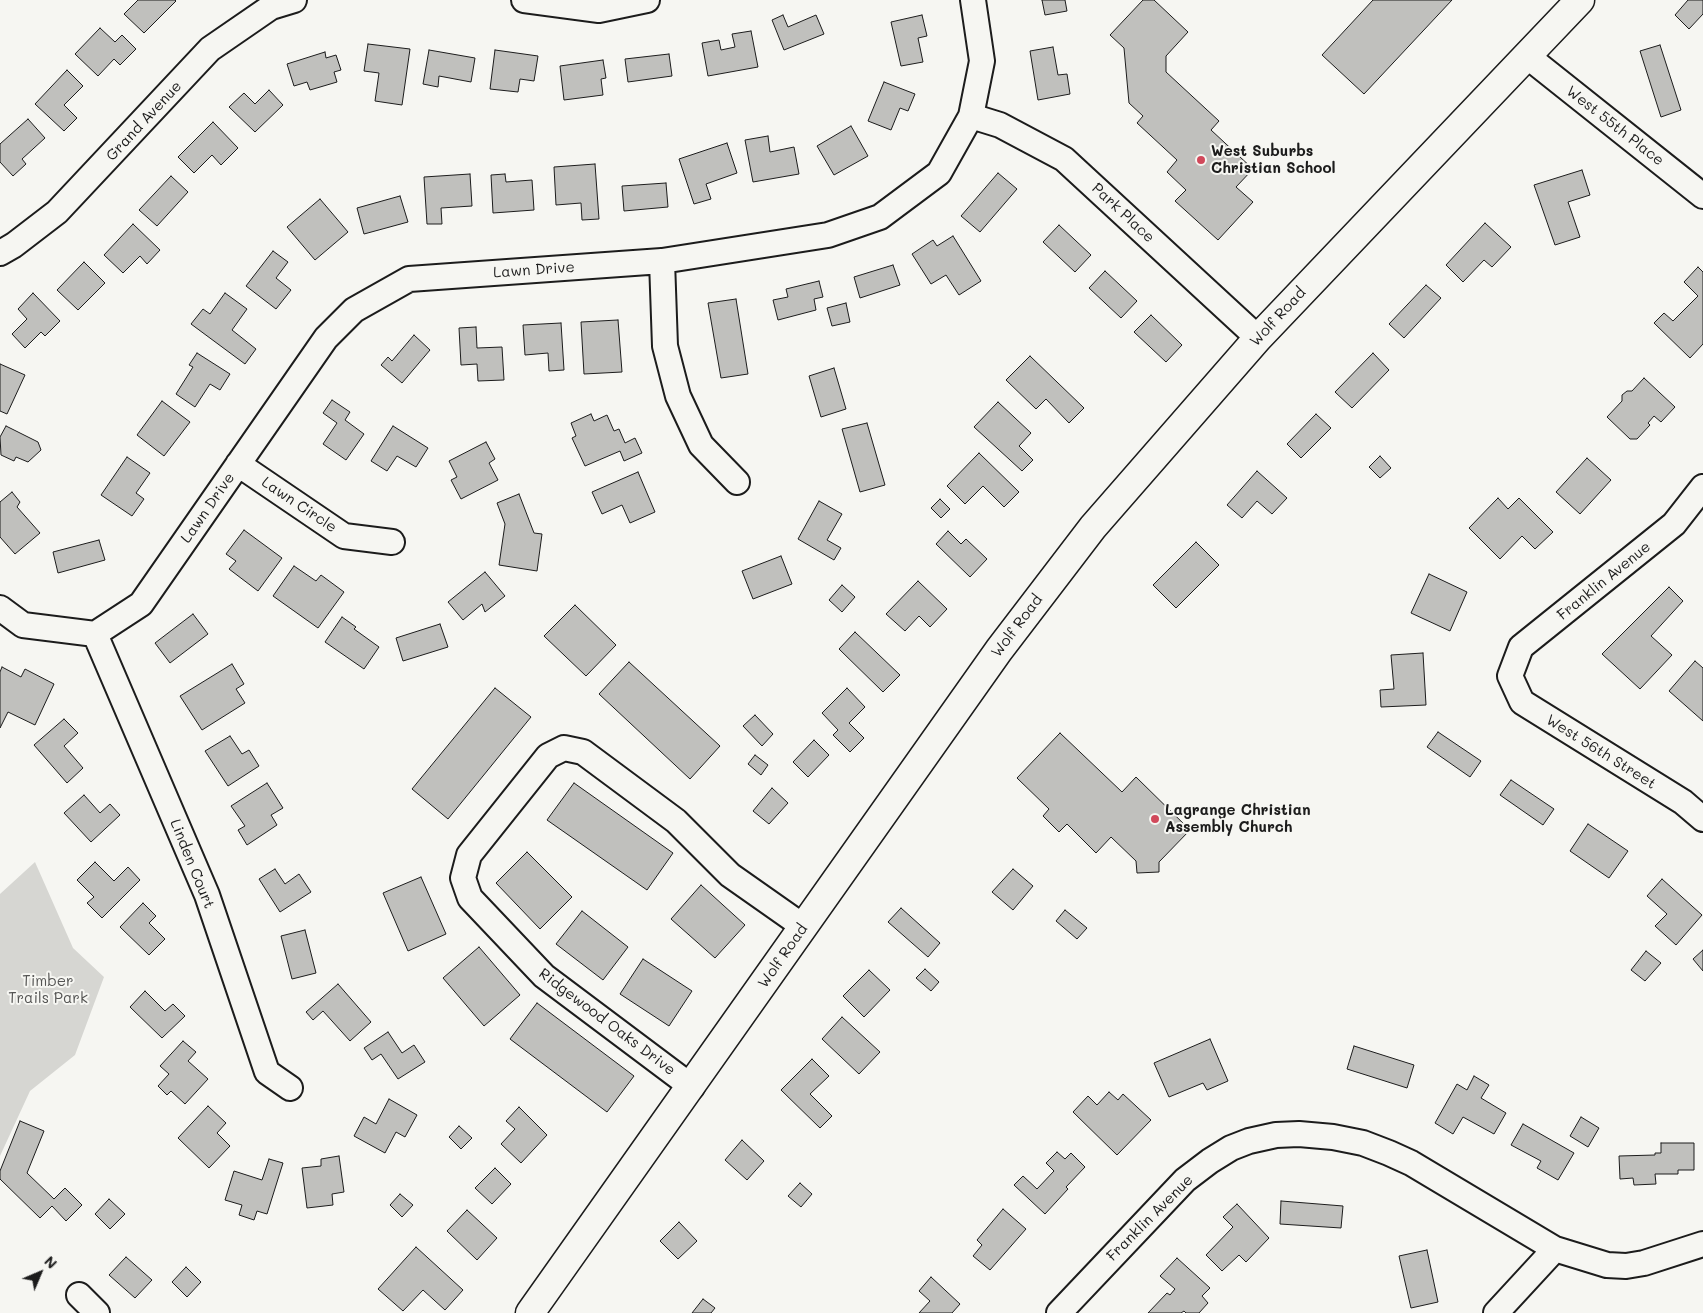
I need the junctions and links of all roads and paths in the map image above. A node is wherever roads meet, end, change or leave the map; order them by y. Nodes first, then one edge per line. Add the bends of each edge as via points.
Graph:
1 (294, 0) edge
2 (524, 0) edge
3 (647, 0) edge
4 (973, 0) edge
5 (1580, 0) edge
6 (1527, 56) junction
7 (971, 116) junction
8 (1703, 196) edge
9 (0, 253) edge
10 (662, 261) junction
11 (1258, 338) junction
12 (238, 464) junction
13 (737, 482) dead end
14 (1703, 487) edge
15 (392, 542) dead end
16 (0, 608) edge
17 (95, 634) junction
18 (1510, 676) joint
19 (1703, 819) edge
20 (804, 927) junction
21 (692, 1087) junction
22 (290, 1088) dead end
23 (1703, 1244) edge
24 (1555, 1249) junction
25 (78, 1295) dead end
26 (97, 1313) edge
27 (530, 1313) edge
28 (1058, 1313) edge
29 (1496, 1313) edge

1 - 9 street, Grand Avenue via 271,7 210,50 57,212
2 - 3 street via 599,10
4 - 7 street, Lawn Drive via 982,61
5 - 6 main road, Wolf Road
6 - 8 street, West 55th Place
6 - 11 main road, Wolf Road
7 - 10 street, Lawn Drive via 939,173 880,217 828,235
7 - 11 street, Park Place via 1000,125 1064,159
10 - 12 street, Lawn Drive via 409,280 354,310 326,338
10 - 13 street via 665,346 678,396 701,446
11 - 20 main road, Wolf Road via 1064,563
12 - 15 street, Lawn Circle via 344,536
12 - 17 street, Lawn Drive via 141,604
14 - 18 street, Franklin Avenue via 1674,524 1521,647
16 - 17 street via 23,626
17 - 22 street, Linden Court via 206,895 267,1072
18 - 19 street, West 56th Street via 1522,702 1684,802
20 - 21 main road, Wolf Road
20 - 21 street, Ridgewood Oaks Drive via 730,875 676,821 582,752 564,748 548,756 469,855 463,878 470,898 544,976
21 - 27 main road, Wolf Road
23 - 24 street, Franklin Avenue via 1626,1266 1607,1265
24 - 28 street, Franklin Avenue via 1390,1153 1333,1137 1276,1135 1231,1148 1186,1180
24 - 29 street
25 - 26 street

